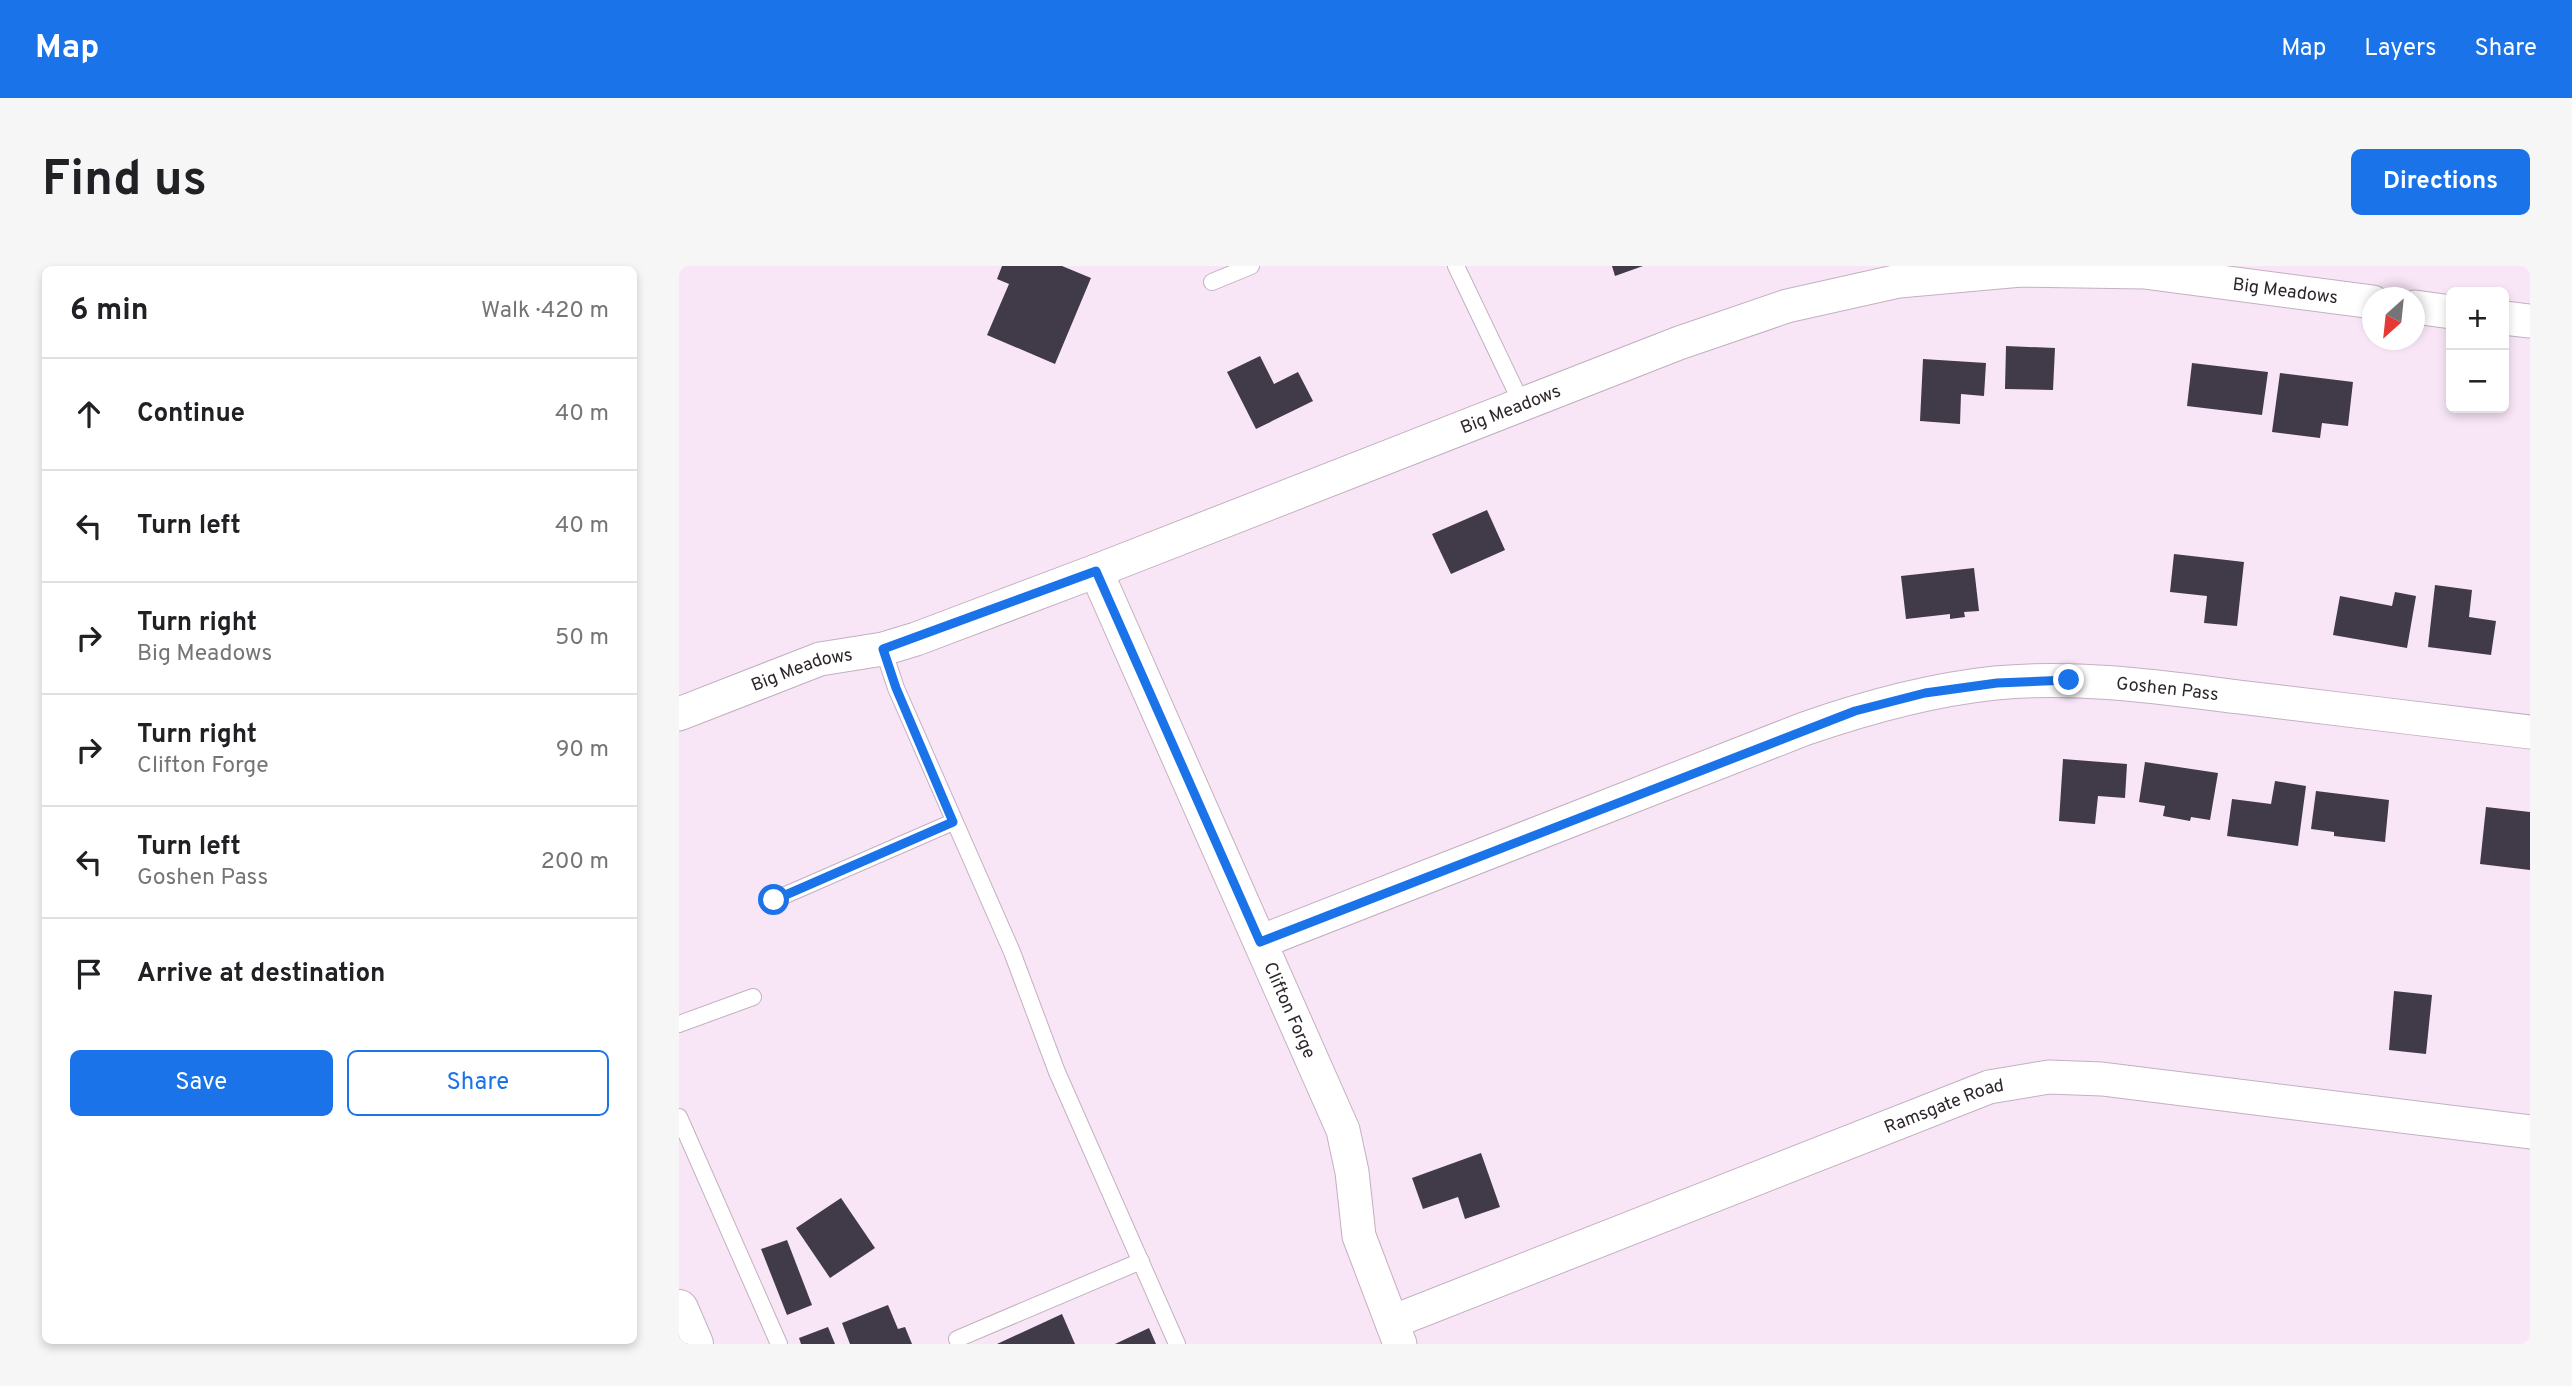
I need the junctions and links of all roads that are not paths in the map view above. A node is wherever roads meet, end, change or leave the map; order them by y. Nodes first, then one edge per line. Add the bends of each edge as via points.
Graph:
1 (1251, 266) edge
2 (1456, 266) edge
3 (2187, 272) edge
4 (1212, 282) dead end
5 (2362, 300) edge
6 (2425, 308) edge
7 (2446, 311) edge
8 (2509, 319) edge
9 (2530, 321) edge
10 (1522, 404) junction
11 (1096, 571) junction
12 (883, 649) junction
13 (679, 714) edge
14 (2530, 732) edge
15 (953, 822) junction
16 (774, 900) dead end
17 (1260, 942) junction
18 (753, 997) dead end
19 (679, 1024) edge
20 (679, 1117) edge
21 (2530, 1132) edge
22 (1141, 1261) junction
23 (679, 1309) edge
24 (1396, 1333) edge
25 (957, 1339) dead end
26 (694, 1344) edge
27 (779, 1344) edge
28 (1177, 1344) edge

1 - 4 lane
2 - 10 lane
3 - 5 street, Big Meadows
3 - 10 street, Big Meadows via 2021,270 1899,281 1787,306 1679,342
6 - 7 street
8 - 9 street
10 - 11 street, Big Meadows
11 - 12 street, Big Meadows
11 - 17 street, Clifton Forge
12 - 13 street, Big Meadows via 820,659
12 - 15 lane
14 - 17 street, Goshen Pass via 2069,680 1925,693 1804,729
15 - 16 lane
15 - 22 lane
17 - 24 street, Clifton Forge via 1343,1130 1359,1236
18 - 19 lane
20 - 27 lane
21 - 24 street, Ramsgate Road via 2102,1079 2049,1077 1989,1087
22 - 25 lane
22 - 28 lane
23 - 26 main road

